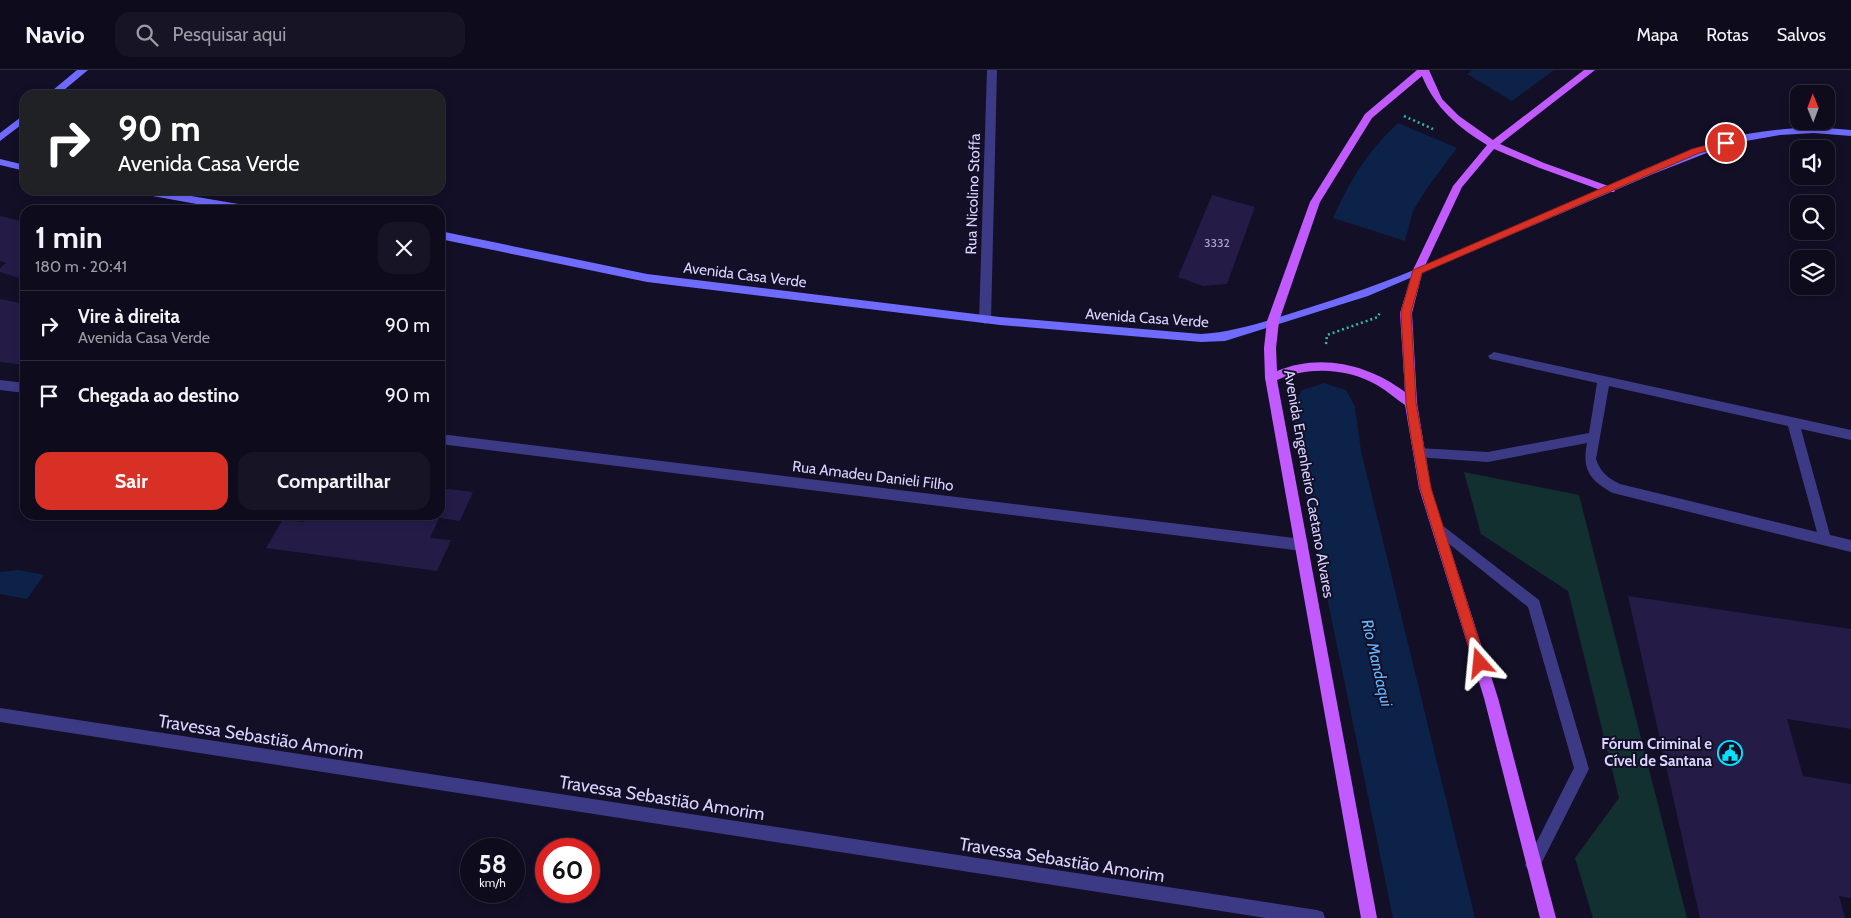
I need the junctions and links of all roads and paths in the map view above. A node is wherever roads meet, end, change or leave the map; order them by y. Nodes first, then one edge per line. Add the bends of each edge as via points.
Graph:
1 (83, 70) edge
2 (992, 70) edge
3 (1424, 70) edge
4 (1590, 70) edge
5 (58, 90) edge
6 (20, 121) edge
7 (1851, 133) edge
8 (0, 138) edge
9 (1492, 145) junction
10 (0, 162) edge
11 (20, 167) edge
12 (1610, 190) junction
13 (164, 195) edge
14 (222, 205) edge
15 (445, 235) edge
16 (1418, 270) junction
17 (1378, 317) dead end
18 (985, 320) junction
19 (1274, 321) junction
20 (1327, 335) dead end
21 (1494, 356) dead end
22 (1271, 378) junction
23 (1604, 379) junction
24 (0, 385) edge
25 (20, 387) edge
26 (1411, 403) junction
27 (1794, 423) junction
28 (1851, 435) edge
29 (1593, 437) junction
30 (445, 440) edge
31 (1419, 453) junction
32 (1438, 527) junction
33 (1825, 539) junction
34 (1302, 545) junction
35 (1851, 546) edge
36 (0, 715) edge
37 (1533, 864) junction
38 (1317, 918) edge
39 (1369, 918) edge
40 (1548, 918) edge

1 - 5 main road
2 - 18 street, Rua Nicolino Stoffa
3 - 9 main road via 1437,100 1459,122
3 - 19 main road, Avenida Engenheiro Caetano Alvares via 1368,116 1315,202
4 - 9 main road
6 - 8 main road
7 - 12 main road, Avenida Casa Verde via 1790,130 1756,135 1696,151
9 - 12 main road
9 - 16 main road via 1458,186
10 - 11 main road
12 - 16 main road, Avenida Casa Verde
13 - 14 main road
15 - 18 main road, Avenida Casa Verde via 647,278
16 - 19 main road, Avenida Casa Verde via 1383,286
16 - 26 main road via 1406,312
17 - 20 path
18 - 19 main road, Avenida Casa Verde via 1202,338 1225,337
19 - 22 main road, Avenida Engenheiro Caetano Alvares via 1270,348
21 - 23 street
22 - 26 main road via 1301,367 1344,370 1379,380
22 - 34 main road, Avenida Engenheiro Caetano Alvares
23 - 27 street
23 - 29 street
24 - 25 street
26 - 31 main road
27 - 28 street
27 - 33 street
29 - 31 street via 1488,457
29 - 33 street via 1592,468 1598,477 1617,489
30 - 34 street, Rua Amadeu Danieli Filho
31 - 32 main road via 1425,488
32 - 37 main road via 1491,698
32 - 37 street via 1534,604 1582,769
33 - 35 street
34 - 39 main road, Avenida Engenheiro Caetano Alvares
36 - 38 street, Travessa Sebastião Amorim
37 - 40 main road

